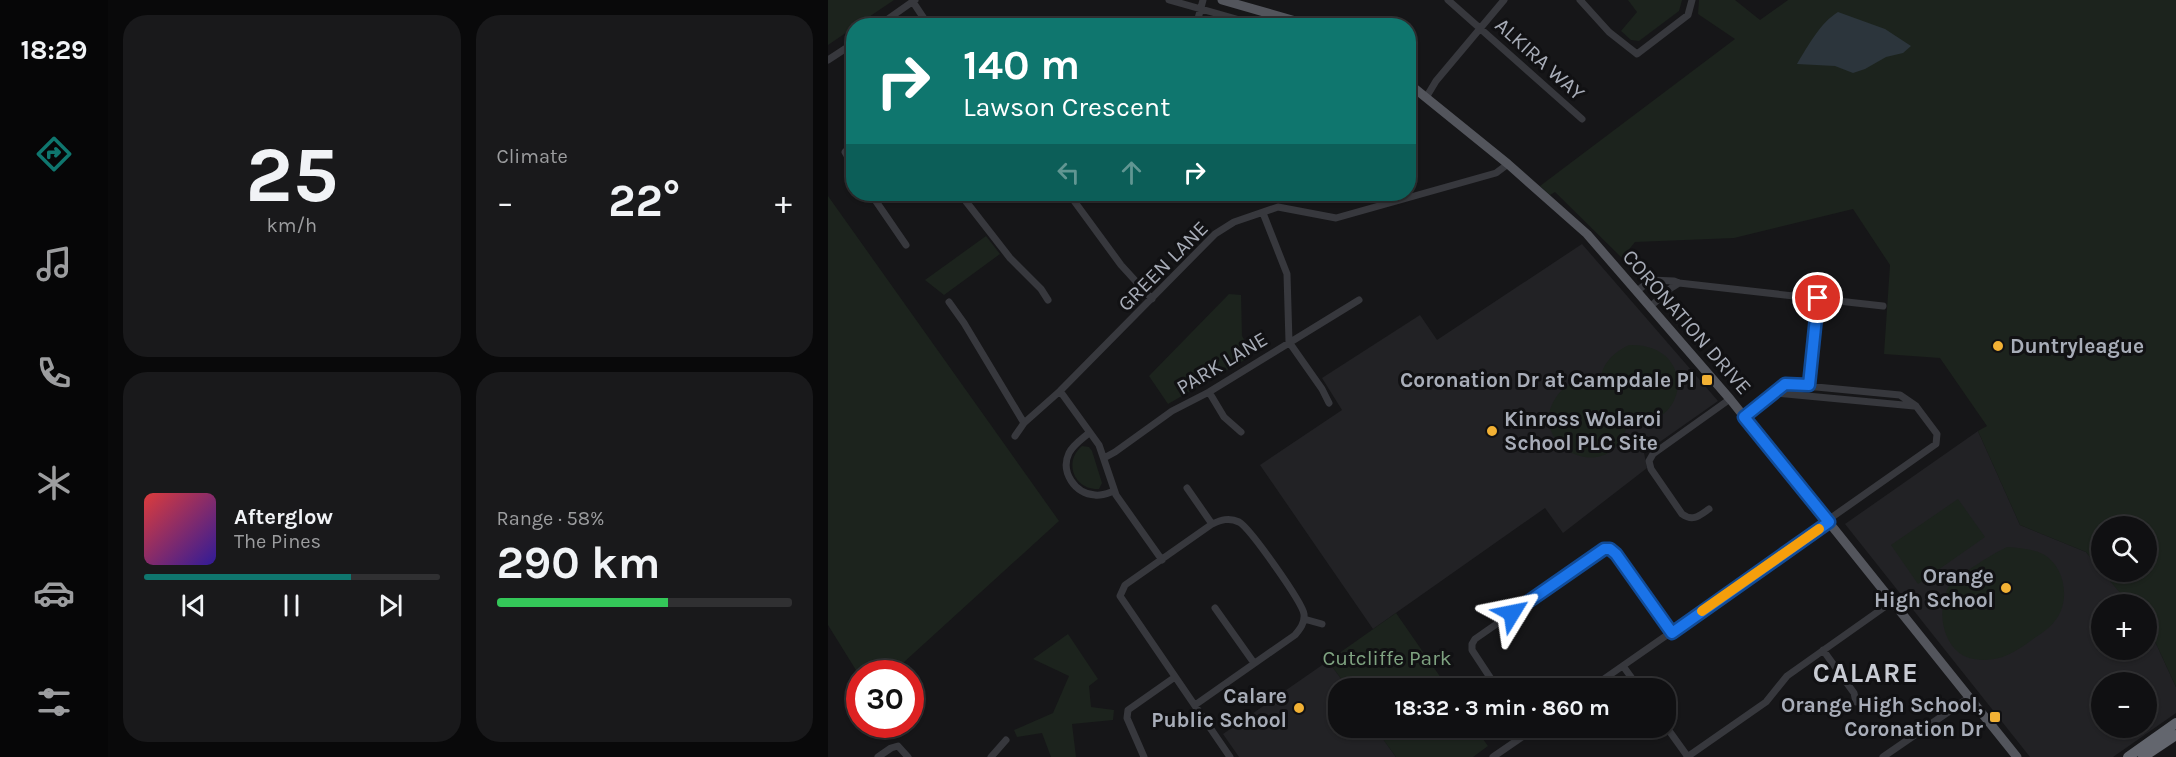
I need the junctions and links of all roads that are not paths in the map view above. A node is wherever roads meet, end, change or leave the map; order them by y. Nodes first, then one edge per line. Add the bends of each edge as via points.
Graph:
1 (1169, 0) edge
2 (1203, 0) edge
3 (1222, 0) edge
4 (1449, 0) edge
5 (1503, 0) edge
6 (1580, 0) edge
7 (1692, 0) edge
8 (914, 1) edge
9 (1200, 9) junction
10 (890, 18) edge
11 (925, 18) edge
12 (1198, 18) edge
13 (1233, 18) edge
14 (1285, 18) edge
15 (1480, 28) junction
16 (846, 48) edge
17 (828, 60) edge
18 (1416, 88) edge
19 (1427, 96) junction
20 (1582, 119) dead end
21 (1508, 164) junction
22 (1416, 196) edge
23 (876, 201) edge
24 (968, 201) edge
25 (1075, 201) edge
26 (1396, 201) edge
27 (1263, 213) junction
28 (906, 245) dead end
29 (1679, 283) junction
30 (1638, 291) junction
31 (1818, 298) junction
32 (1152, 299) junction
33 (1048, 300) dead end
34 (1359, 300) dead end
35 (949, 303) dead end
36 (1651, 306) junction
37 (1883, 306) dead end
38 (1289, 342) junction
39 (1809, 385) junction
40 (1060, 391) junction
41 (1209, 392) junction
42 (1776, 393) junction
43 (1808, 395) junction
44 (1730, 399) junction
45 (1329, 404) dead end
46 (1916, 406) junction
47 (1744, 417) junction
48 (1024, 423) junction
49 (1241, 432) dead end
50 (1089, 433) junction
51 (1015, 436) dead end
52 (1104, 458) junction
53 (1186, 488) dead end
54 (1114, 491) junction
55 (1709, 509) dead end
56 (1829, 521) junction
57 (1212, 525) junction
58 (1162, 560) junction
59 (1893, 601) junction
60 (1215, 608) dead end
61 (1304, 619) junction
62 (1322, 624) dead end
63 (1672, 633) junction
64 (1823, 650) junction
65 (1254, 663) junction
66 (1623, 666) junction
67 (1175, 677) junction
68 (1490, 678) edge
69 (1606, 678) edge
70 (1632, 678) edge
71 (1970, 697) junction
72 (1856, 702) dead end
73 (1195, 705) junction
74 (2176, 723) edge
75 (2176, 735) edge
76 (1516, 738) edge
77 (1674, 738) edge
78 (1006, 740) dead end
79 (878, 757) edge
80 (908, 757) edge
81 (991, 757) edge
82 (1144, 757) edge
83 (1230, 757) edge
84 (1493, 757) edge
85 (1688, 757) edge
86 (1883, 757) edge
87 (2017, 757) edge
88 (2127, 757) edge
89 (2143, 757) edge

1 - 9 street
2 - 9 street
3 - 14 main road
4 - 15 street, ALKIRA WAY
5 - 15 street
6 - 7 street via 1609,32 1637,54 1688,15
8 - 10 street
8 - 11 street
9 - 12 street
9 - 13 street
15 - 19 street
15 - 20 street, ALKIRA WAY
16 - 17 street
18 - 19 main road, CORONATION DRIVE
19 - 21 main road, CORONATION DRIVE
21 - 22 street, GREEN LANE via 1496,173
21 - 30 main road, CORONATION DRIVE via 1587,234
23 - 28 street
24 - 33 street via 1010,258
25 - 32 street via 1121,265
26 - 27 street, GREEN LANE via 1336,218 1285,207
27 - 32 street, GREEN LANE via 1234,222 1215,234
27 - 38 street via 1287,274
29 - 30 street via 1651,280
29 - 31 street
29 - 36 street
30 - 36 main road, CORONATION DRIVE
31 - 37 street
31 - 39 street
32 - 40 street, GREEN LANE
34 - 38 street, PARK LANE
35 - 48 street
36 - 44 main road, CORONATION DRIVE
38 - 41 street, PARK LANE
38 - 45 street
39 - 42 street via 1785,384
39 - 43 street
39 - 46 street via 1900,395
40 - 48 street, GREEN LANE
40 - 50 street
41 - 49 street via 1224,417
41 - 52 street, PARK LANE via 1172,411
42 - 43 street
42 - 47 street
43 - 46 street
44 - 47 main road, CORONATION DRIVE
44 - 55 street via 1653,454 1649,461 1682,514 1694,518
46 - 56 street via 1937,434 1934,446
47 - 56 main road, CORONATION DRIVE
48 - 51 street, GREEN LANE
50 - 52 street
50 - 54 street via 1068,455 1068,475 1087,494
52 - 54 street
53 - 57 street
54 - 58 street
56 - 59 main road, CORONATION DRIVE
56 - 63 street
57 - 58 street
57 - 61 street via 1229,519 1245,526 1299,603
58 - 67 street via 1125,585 1121,592 1123,602
59 - 64 street
59 - 71 main road, CORONATION DRIVE
60 - 65 street
61 - 62 street
61 - 65 street via 1298,632
63 - 66 street
63 - 68 street via 1616,554 1604,549 1475,639 1472,650
64 - 72 street via 1854,693
64 - 85 street via 1787,676 1766,702
65 - 73 street
66 - 69 street
66 - 70 street
67 - 73 street
67 - 82 street via 1128,710 1127,718
71 - 86 street
71 - 87 main road, CORONATION DRIVE
73 - 83 street
74 - 88 highway
75 - 89 highway
76 - 84 street
77 - 85 street
78 - 81 street
79 - 80 street via 898,746

